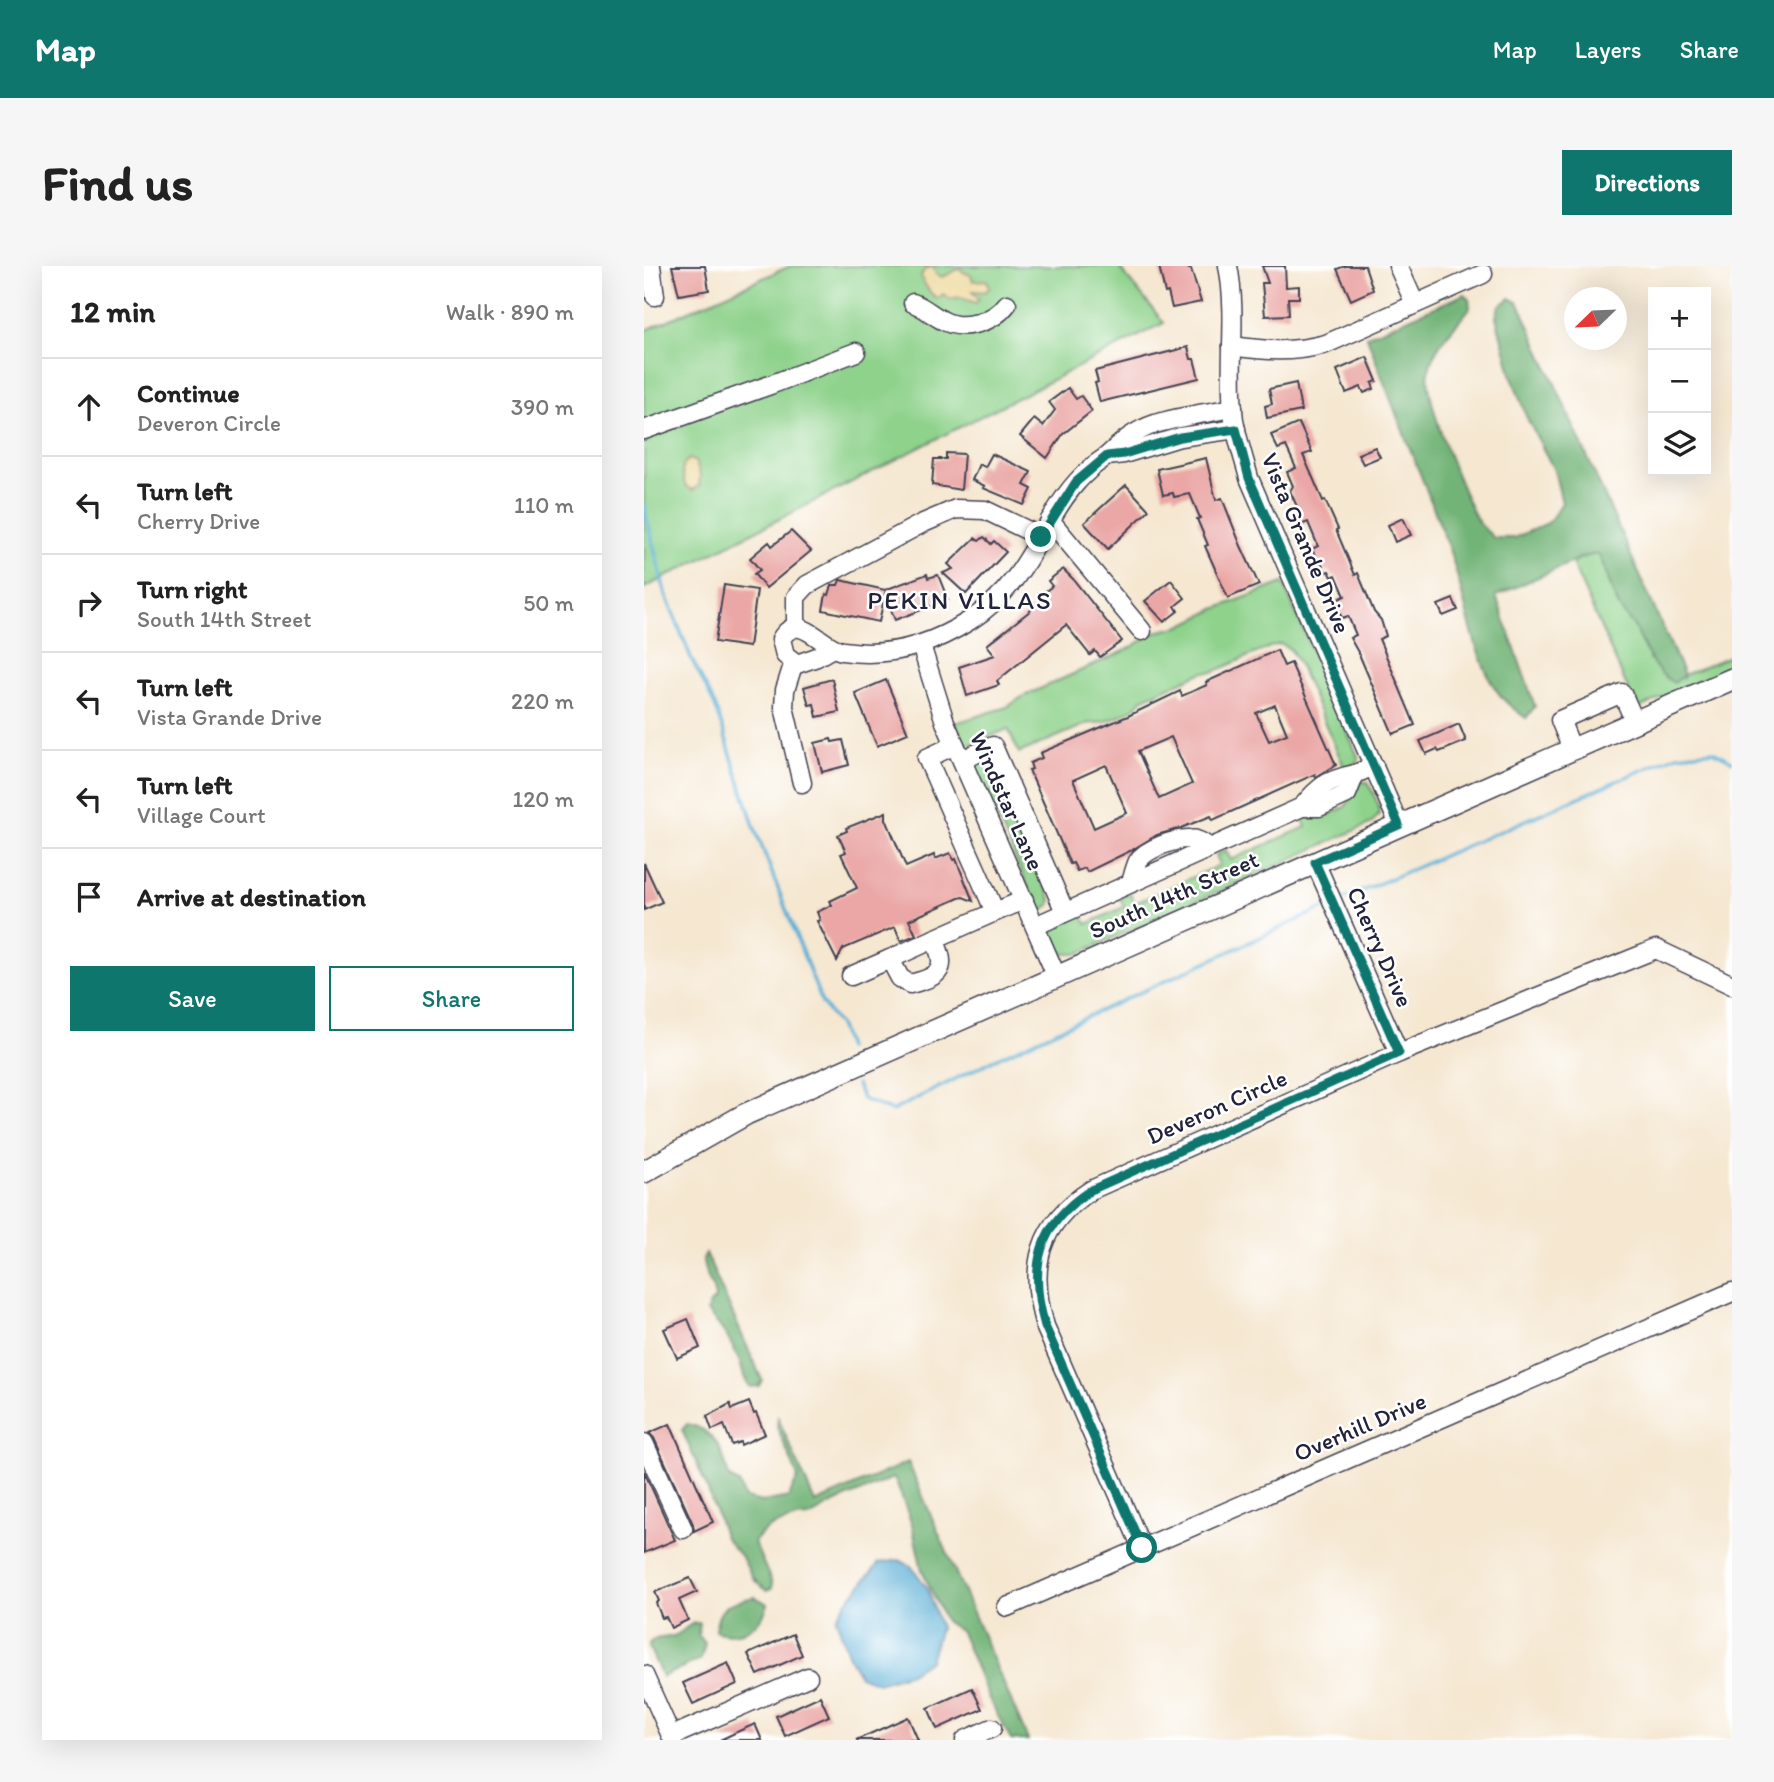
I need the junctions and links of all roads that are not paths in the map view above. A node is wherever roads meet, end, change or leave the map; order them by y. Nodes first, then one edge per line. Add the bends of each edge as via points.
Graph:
1 (651, 266) edge
2 (1228, 266) edge
3 (1398, 266) edge
4 (1483, 274) dead end
5 (655, 296) dead end
6 (913, 303) dead end
7 (1007, 304) dead end
8 (1415, 304) junction
9 (1232, 346) junction
10 (856, 352) dead end
11 (1233, 408) junction
12 (1236, 429) junction
13 (644, 430) edge
14 (1107, 456) junction
15 (1050, 520) junction
16 (1041, 537) junction
17 (796, 627) junction
18 (1142, 631) dead end
19 (921, 645) junction
20 (831, 649) junction
21 (794, 662) junction
22 (1732, 679) edge
23 (1635, 722) junction
24 (1572, 749) junction
25 (959, 753) junction
26 (1374, 766) junction
27 (803, 783) dead end
28 (1399, 825) junction
29 (1315, 862) junction
30 (1024, 900) junction
31 (995, 912) junction
32 (1065, 912) junction
33 (1035, 926) junction
34 (934, 939) junction
35 (890, 958) junction
36 (1056, 975) junction
37 (851, 976) dead end
38 (1732, 985) edge
39 (1399, 1053) junction
40 (644, 1172) edge
41 (1732, 1292) edge
42 (644, 1443) edge
43 (682, 1529) dead end
44 (1142, 1548) junction
45 (1007, 1607) dead end
46 (644, 1675) edge
47 (808, 1677) dead end
48 (992, 1728) dead end
49 (672, 1738) edge
50 (965, 1740) edge

1 - 5 street
2 - 9 street, Vista Grande Drive via 1234,313
3 - 8 street
4 - 8 street
6 - 7 street via 942,320 963,325 988,320
8 - 9 street via 1326,344 1301,350 1275,352
9 - 11 street, Vista Grande Drive
10 - 13 street
11 - 12 street, Vista Grande Drive
11 - 14 street via 1156,424 1119,442
12 - 14 street via 1180,437
12 - 26 street, Vista Grande Drive via 1249,478
14 - 15 street via 1076,482
15 - 16 street
15 - 18 street
16 - 17 street via 985,510 956,509 807,585 796,597
16 - 19 street via 1017,579 984,611
17 - 20 street via 806,629
17 - 21 street via 781,639 785,655
19 - 20 street via 878,653
19 - 25 street, Windstar Lane via 937,703
20 - 21 street via 807,662
21 - 27 street via 784,707
22 - 23 main road, South 14th Street
23 - 24 main road, South 14th Street
23 - 24 street via 1622,693 1560,720
24 - 28 main road, South 14th Street
25 - 30 street, Windstar Lane
25 - 31 street via 928,758
25 - 32 street via 993,746
26 - 28 street, Vista Grande Drive
26 - 32 street via 1355,775 1347,794 1319,807 1302,807
28 - 29 main road, South 14th Street
29 - 36 main road, South 14th Street
29 - 39 street, Cherry Drive
30 - 31 street
30 - 33 street, Windstar Lane
31 - 34 street
32 - 33 street
33 - 36 street, Windstar Lane
34 - 35 street
34 - 35 street via 942,954 941,968 915,983 900,978
35 - 37 street
36 - 40 main road, South 14th Street via 746,1114
38 - 39 street, Deveron Circle via 1656,949
39 - 44 street, Deveron Circle via 1091,1190 1075,1200 1050,1228 1036,1274 1045,1326
41 - 44 street, Overhill Drive
42 - 43 street
44 - 45 street, Overhill Drive
46 - 49 street
47 - 49 street
48 - 50 street

